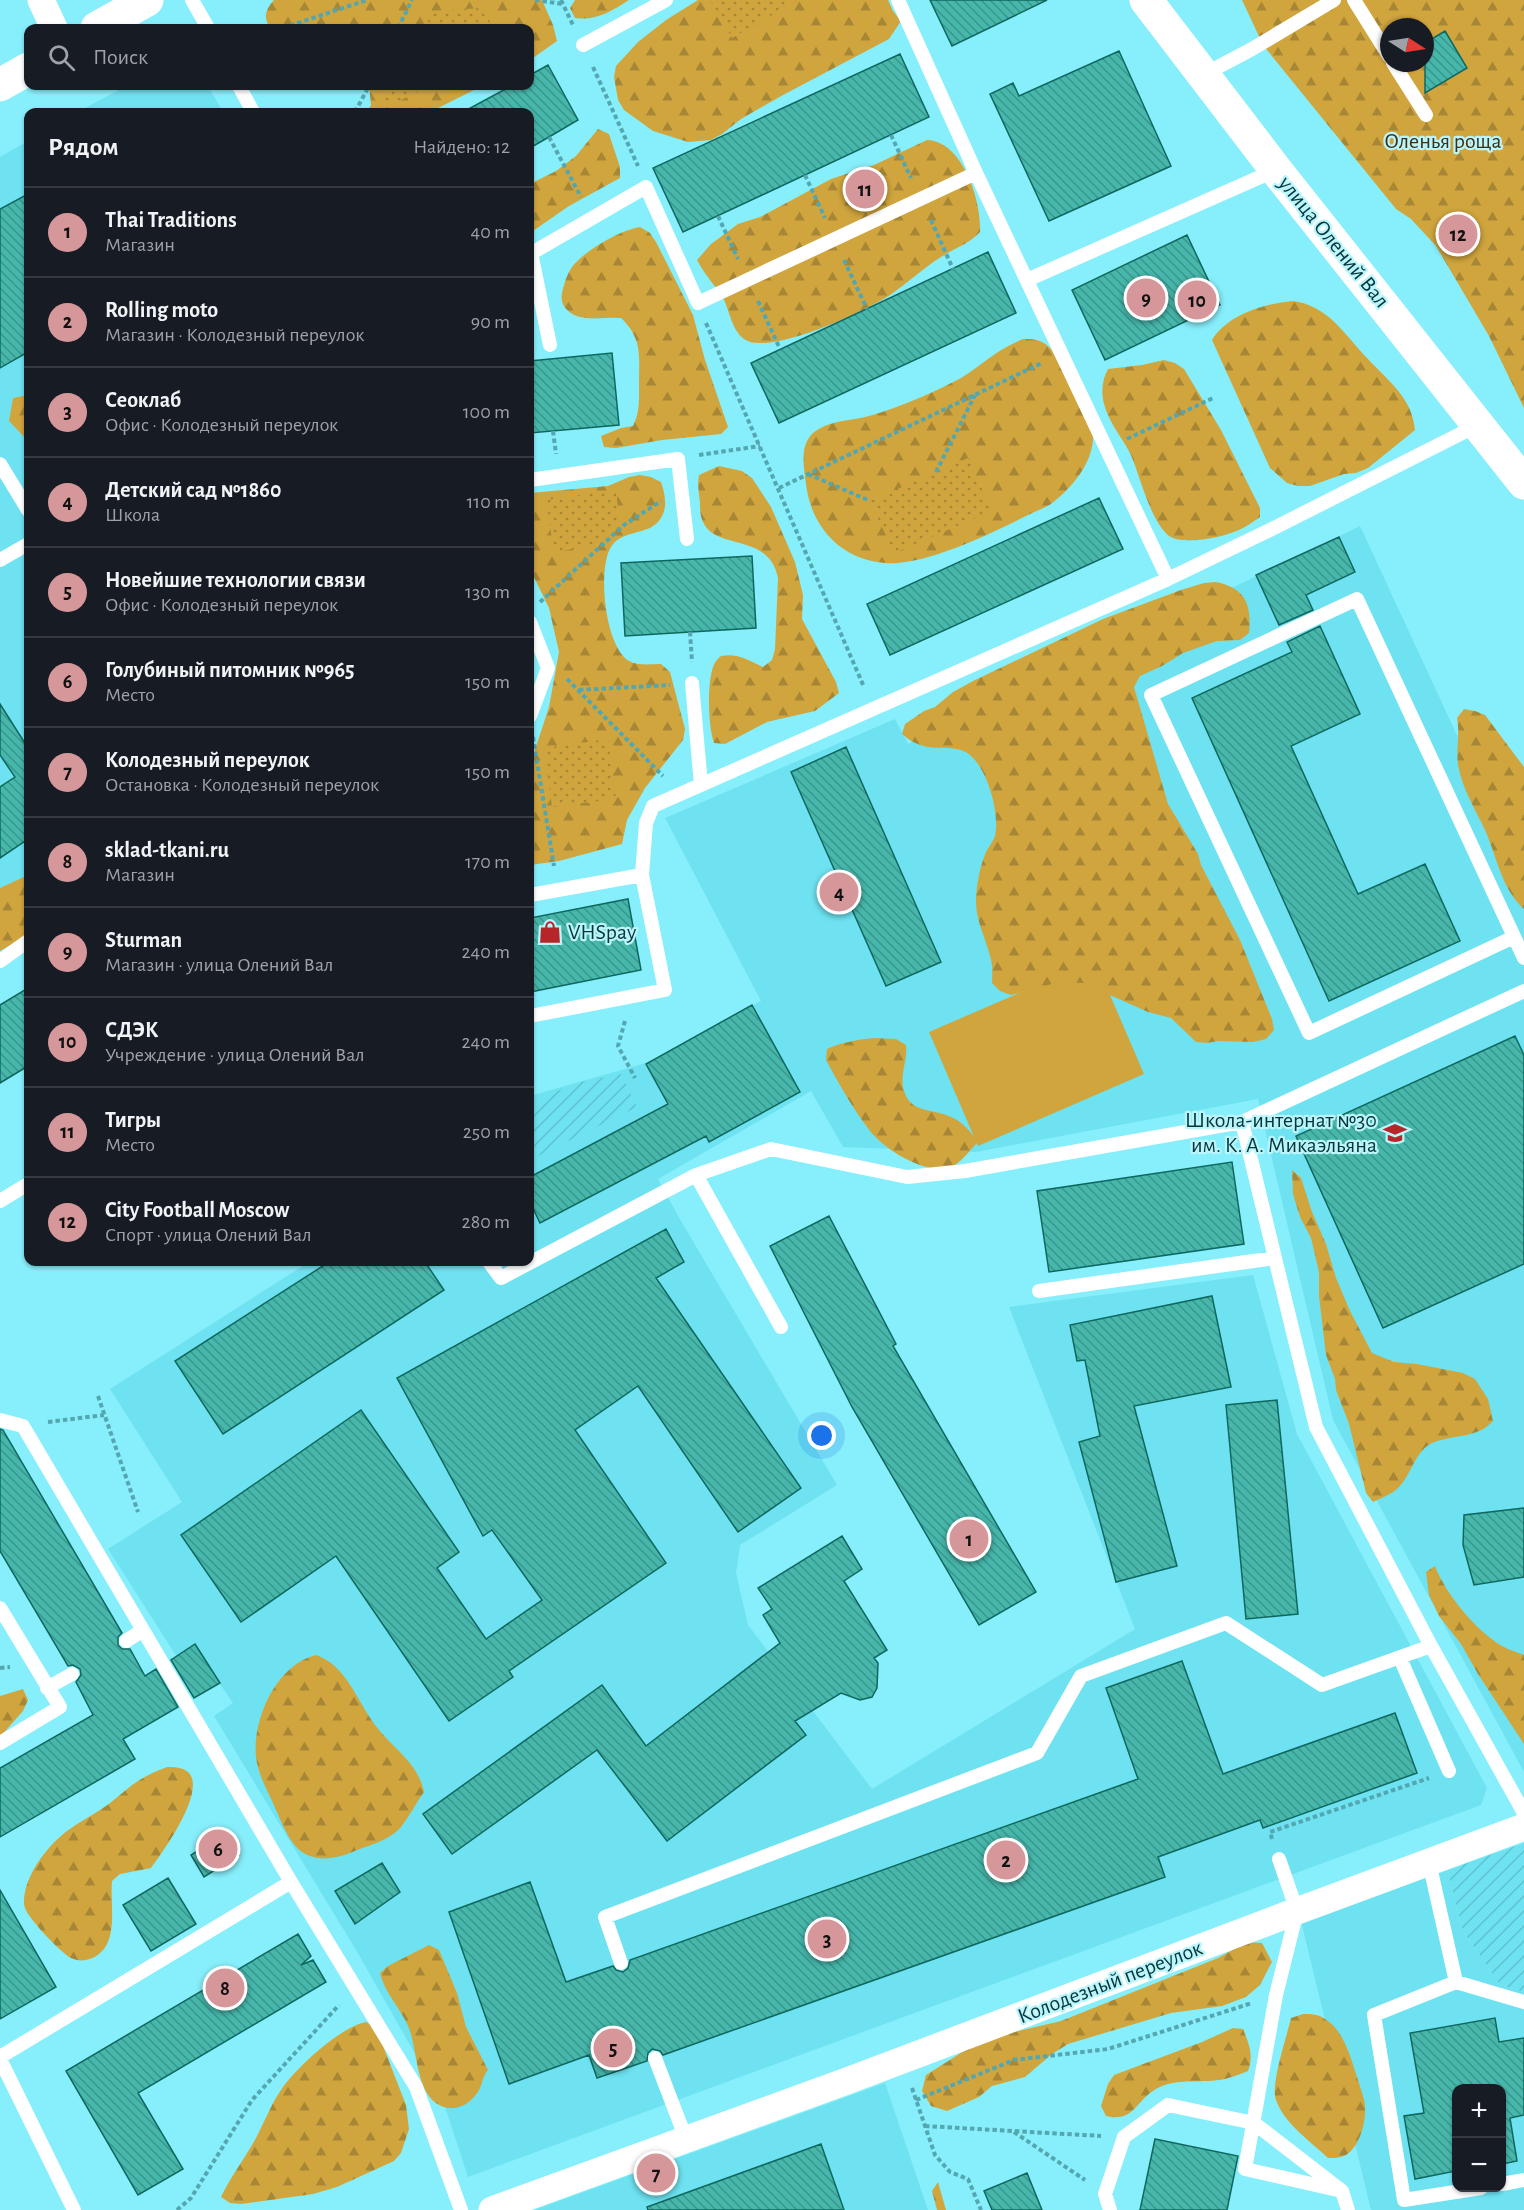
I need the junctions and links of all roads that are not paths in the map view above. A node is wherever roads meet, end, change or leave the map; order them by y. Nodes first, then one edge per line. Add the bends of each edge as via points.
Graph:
1 (41, 0) edge
2 (147, 0) edge
3 (192, 0) edge
4 (666, 0) edge
5 (898, 0) edge
6 (1146, 0) edge
7 (1334, 0) edge
8 (1354, 0) edge
9 (52, 24) edge
10 (104, 24) edge
11 (206, 24) edge
12 (1380, 42) edge
13 (583, 45) road end
14 (24, 71) edge
15 (1399, 72) edge
16 (1203, 75) junction
17 (0, 86) edge
18 (241, 90) edge
19 (251, 108) edge
20 (1426, 115) dead end
21 (1276, 170) junction
22 (976, 173) junction
23 (534, 252) edge
24 (534, 272) edge
25 (1027, 280) junction
26 (550, 345) dead end
27 (1478, 425) junction
28 (0, 464) edge
29 (534, 479) edge
30 (1524, 483) edge
31 (24, 503) edge
32 (687, 539) dead end
33 (24, 546) edge
34 (0, 560) edge
35 (1168, 579) junction
36 (534, 632) edge
37 (692, 683) road end
38 (534, 705) edge
39 (702, 785) junction
40 (642, 875) junction
41 (534, 894) edge
42 (1514, 937) junction
43 (24, 944) edge
44 (1524, 958) edge
45 (0, 960) edge
46 (1524, 991) edge
47 (534, 1015) edge
48 (1242, 1122) junction
49 (696, 1175) junction
50 (24, 1186) edge
51 (0, 1201) edge
52 (1275, 1258) junction
53 (534, 1261) edge
54 (492, 1266) edge
55 (524, 1266) edge
56 (1039, 1291) dead end
57 (781, 1327) dead end
58 (0, 1420) edge
59 (0, 1608) edge
60 (143, 1630) junction
61 (126, 1641) dead end
62 (1431, 1646) junction
63 (1400, 1658) junction
64 (72, 1674) dead end
65 (48, 1688) junction
66 (0, 1743) edge
67 (1449, 1771) road end
68 (1524, 1814) edge
69 (1524, 1827) edge
70 (1279, 1859) road end
71 (1429, 1862) junction
72 (291, 1882) junction
73 (1297, 1911) junction
74 (621, 1963) dead end
75 (1456, 1982) junction
76 (1524, 2002) edge
77 (0, 2058) edge
78 (655, 2058) dead end
79 (1254, 2123) junction
80 (686, 2139) junction
81 (1524, 2180) edge
82 (1506, 2183) edge
83 (1342, 2191) junction
84 (1452, 2192) edge
85 (74, 2210) edge
86 (461, 2210) edge
87 (492, 2210) edge
88 (1110, 2210) edge
89 (1348, 2210) edge

1 - 9 street
2 - 10 main road
3 - 11 lane
4 - 13 lane
5 - 22 lane
6 - 16 main road, улица Олений Вал
7 - 16 lane
8 - 12 lane
14 - 17 main road
15 - 20 lane
16 - 21 main road, улица Олений Вал
18 - 19 lane
21 - 25 lane
21 - 27 main road, улица Олений Вал
22 - 23 lane via 698,303 646,187
22 - 25 lane
24 - 26 lane
25 - 35 lane
27 - 30 main road, улица Олений Вал
27 - 35 lane
28 - 31 lane
29 - 32 lane via 678,459
33 - 34 lane
35 - 39 lane
36 - 38 lane via 548,668
37 - 39 lane
39 - 40 lane via 653,807 646,823
40 - 41 lane
40 - 47 lane via 665,990
42 - 42 lane via 1357,599 1151,695 1309,1033
42 - 44 lane
43 - 45 lane
46 - 48 lane
48 - 49 lane via 964,1171 907,1177 771,1149
48 - 52 lane
49 - 53 lane
49 - 57 lane
50 - 51 lane
52 - 56 lane
52 - 62 lane via 1316,1427
54 - 55 lane via 501,1278
58 - 60 lane via 23,1426
59 - 65 lane
60 - 61 lane
60 - 72 lane
62 - 63 lane
62 - 68 lane
63 - 67 lane
63 - 74 lane via 1322,1684 1226,1623 1081,1676 1037,1753 605,1917
64 - 65 lane
65 - 66 lane via 60,1707
69 - 71 street, Колодезный переулок
70 - 73 lane
71 - 73 street, Колодезный переулок
71 - 75 lane
72 - 77 lane
72 - 86 lane via 416,2088
73 - 79 lane via 1276,1995
73 - 80 street, Колодезный переулок
75 - 76 lane
75 - 84 lane via 1374,2014 1404,2200
77 - 85 lane
78 - 80 lane
79 - 83 lane
79 - 83 lane via 1245,2169
79 - 88 lane via 1168,2105 1124,2138 1105,2194
80 - 87 street, Колодезный переулок
81 - 82 lane
83 - 89 lane

